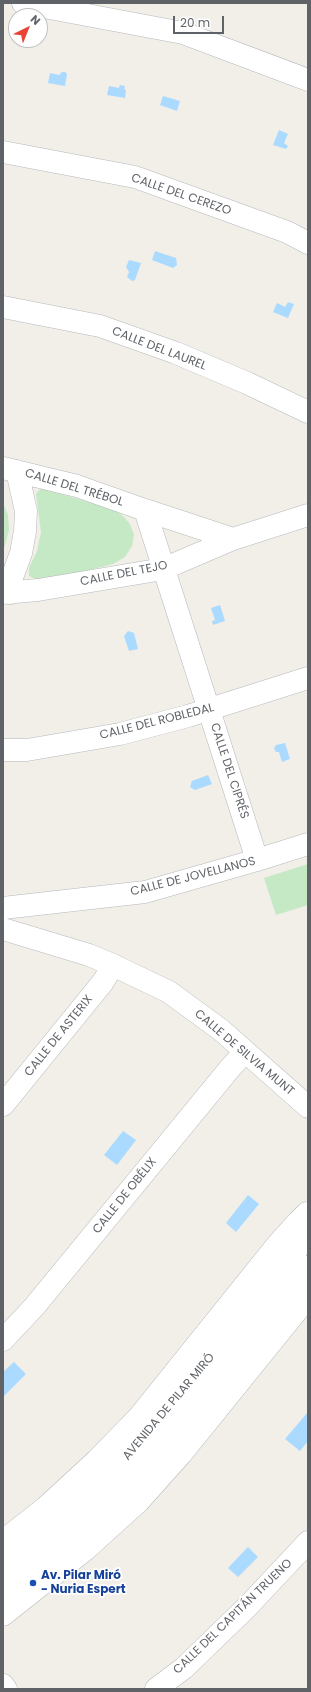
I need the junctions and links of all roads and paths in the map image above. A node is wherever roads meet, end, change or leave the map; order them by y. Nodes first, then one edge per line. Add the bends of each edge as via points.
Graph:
1 (23, 3) edge
2 (308, 80) edge
3 (3, 152) edge
4 (308, 243) edge
5 (3, 308) edge
6 (308, 412) edge
7 (10, 469) edge
8 (145, 510) junction
9 (308, 515) edge
10 (233, 539) junction
11 (163, 568) junction
12 (7, 593) edge
13 (308, 678) edge
14 (209, 710) junction
15 (3, 750) edge
16 (308, 844) edge
17 (257, 860) junction
18 (28, 906) junction
19 (3, 908) edge
20 (12, 931) edge
21 (113, 965) junction
22 (245, 1052) junction
23 (3, 1105) edge
24 (308, 1107) edge
25 (308, 1213) edge
26 (308, 1224) edge
27 (308, 1267) edge
28 (308, 1297) edge
29 (3, 1340) edge
30 (3, 1541) edge
31 (308, 1542) edge
32 (3, 1566) edge
33 (3, 1589) edge
34 (3, 1615) edge
35 (3, 1684) edge
36 (6, 1689) edge
37 (156, 1689) edge

1 - 2 street via 183,33
3 - 4 street, CALLE DEL CEREZO via 135,177 287,232
5 - 6 street, CALLE DEL LAUREL via 100,326 176,353
7 - 8 street, CALLE DEL TRÉBOL via 76,486
7 - 12 street via 26,511 21,553
8 - 10 street, CALLE DEL TRÉBOL
8 - 11 street
9 - 10 street, CALLE DEL TEJO
10 - 11 street, CALLE DEL TEJO
11 - 12 street, CALLE DEL TEJO
11 - 14 street, CALLE DEL CIPRÉS
13 - 14 street, CALLE DEL ROBLEDAL
14 - 15 street, CALLE DEL ROBLEDAL via 120,734 27,750
14 - 17 street, CALLE DEL CIPRÉS
16 - 17 street, CALLE DE JOVELLANOS
17 - 18 street, CALLE DE JOVELLANOS via 145,892
18 - 19 street, CALLE DE JOVELLANOS
18 - 20 street via 20,924
20 - 21 street, CALLE DE SILVIA MUNT
21 - 22 street, CALLE DE SILVIA MUNT via 169,992 221,1030
21 - 23 street, CALLE DE ASTERIX via 104,982
22 - 24 street, CALLE DE SILVIA MUNT
22 - 29 street, CALLE DE OBÉLIX via 34,1307
25 - 30 street, AVENIDA DE PILAR MIRÓ via 278,1244 139,1417 45,1508
26 - 32 street, AVENIDA DE PILAR MIRÓ via 294,1256 153,1430 111,1474
27 - 33 street, AVENIDA DE PILAR MIRÓ via 165,1443 124,1487 72,1535
28 - 34 street via 181,1454 139,1501 85,1550
31 - 37 street, CALLE DEL CAPITÁN TRUENO via 184,1668
35 - 36 street

